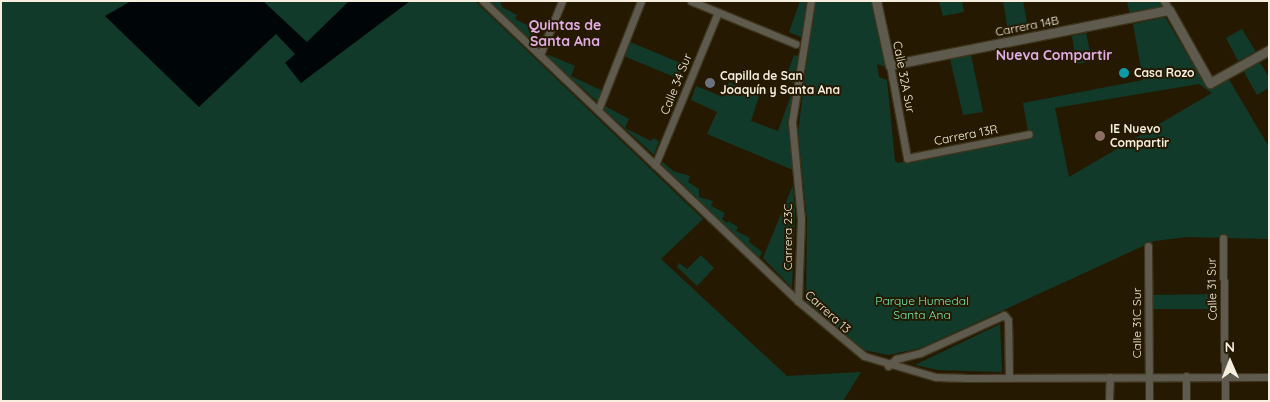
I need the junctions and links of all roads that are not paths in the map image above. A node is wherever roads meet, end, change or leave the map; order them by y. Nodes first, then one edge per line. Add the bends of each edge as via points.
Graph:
1 (483, 1) edge
2 (562, 1) edge
3 (641, 1) edge
4 (691, 1) edge
5 (812, 1) edge
6 (876, 1) edge
7 (1164, 1) edge
8 (1169, 10) junction
9 (718, 12) junction
10 (796, 44) dead end
11 (1269, 50) edge
12 (540, 55) junction
13 (890, 65) junction
14 (598, 110) junction
15 (1029, 134) dead end
16 (907, 158) joint
17 (655, 165) junction
18 (1223, 238) dead end
19 (1148, 246) dead end
20 (798, 301) junction
21 (908, 356) junction
22 (888, 366) junction
23 (910, 370) junction
24 (1149, 376) junction
25 (1186, 376) junction
26 (1110, 377) junction
27 (1224, 377) junction
28 (1009, 378) junction
29 (1269, 378) edge
30 (1110, 401) edge
31 (1149, 401) edge
32 (1186, 401) edge
33 (1225, 401) edge

1 - 12 street, Carrera 13
2 - 12 street
3 - 14 street
4 - 9 street
5 - 20 street, Carrera 23C via 792,122 801,218
6 - 13 street, Calle 32A Sur
7 - 8 street
8 - 11 street via 1210,83
8 - 13 street, Carrera 14B
9 - 10 street
9 - 17 street, Calle 34 Sur
12 - 14 street, Carrera 13
13 - 16 street, Calle 32A Sur
14 - 17 street, Carrera 13
15 - 16 street, Carrera 13R
17 - 20 street, Carrera 13
18 - 27 street, Calle 31 Sur
19 - 24 street, Calle 31C Sur
20 - 22 street, Carrera 13 via 852,348
21 - 22 street
21 - 23 street
21 - 28 street via 999,316 1007,316
22 - 23 street, Carrera 13
23 - 28 street, Carrera 13 via 936,376
24 - 25 street, Carrera 13
24 - 26 street, Carrera 13
24 - 31 street, Calle 31C Sur
25 - 27 street, Carrera 13
25 - 32 street
26 - 28 street, Carrera 13
26 - 30 street
27 - 29 street, Carrera 13
27 - 33 street, Calle 31 Sur

